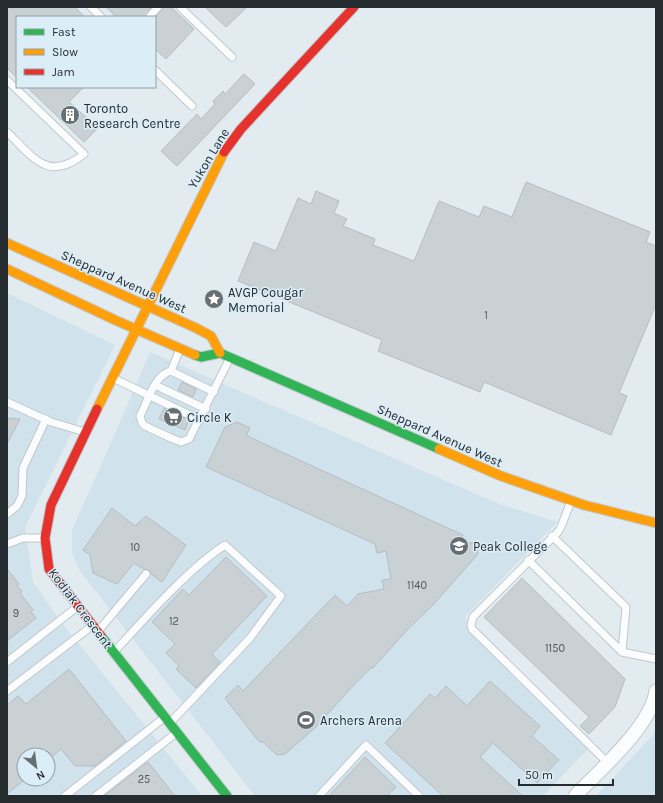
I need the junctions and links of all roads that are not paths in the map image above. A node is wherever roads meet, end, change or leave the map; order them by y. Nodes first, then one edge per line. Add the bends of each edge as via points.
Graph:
1 (91, 7) edge
2 (158, 7) edge
3 (180, 7) edge
4 (354, 7) edge
5 (100, 16) edge
6 (150, 16) dead end
7 (232, 57) dead end
8 (156, 71) edge
9 (7, 80) edge
10 (192, 106) dead end
11 (7, 132) edge
12 (7, 242) edge
13 (7, 269) edge
14 (147, 307) junction
15 (137, 329) junction
16 (181, 348) junction
17 (220, 353) junction
18 (231, 358) junction
19 (171, 371) junction
20 (113, 378) junction
21 (155, 385) junction
22 (214, 392) junction
23 (150, 395) junction
24 (7, 402) edge
25 (206, 409) junction
26 (46, 419) junction
27 (200, 420) junction
28 (87, 432) junction
29 (571, 500) junction
30 (7, 514) edge
31 (656, 523) edge
32 (552, 536) junction
33 (45, 538) junction
34 (7, 544) edge
35 (528, 560) junction
36 (146, 574) dead end
37 (77, 607) junction
38 (95, 629) junction
39 (114, 652) junction
40 (622, 652) junction
41 (656, 659) edge
42 (7, 662) edge
43 (7, 691) edge
44 (655, 698) edge
45 (167, 720) junction
46 (177, 732) junction
47 (607, 762) junction
48 (416, 795) edge
49 (65, 796) edge
50 (96, 796) edge
51 (227, 796) edge
52 (319, 796) edge
53 (575, 796) edge

1 - 5 lane
2 - 6 lane
3 - 7 lane
4 - 14 main road, Yukon Lane via 226,148
8 - 10 lane
9 - 11 lane via 84,154 72,164 56,167 41,164
12 - 14 main road, Sheppard Avenue West
13 - 15 main road
14 - 15 main road, Yukon Lane
14 - 17 main road, Sheppard Avenue West via 211,336
15 - 16 main road
15 - 20 main road, Kodiak Crescent
16 - 17 main road via 201,357
16 - 19 lane
17 - 18 main road, Sheppard Avenue West
18 - 22 lane
18 - 29 main road, Sheppard Avenue West via 501,476
19 - 21 lane via 162,374
19 - 22 lane
20 - 23 lane
20 - 28 main road, Kodiak Crescent
21 - 23 lane
21 - 25 lane
22 - 25 lane
23 - 27 lane
23 - 27 lane via 140,416 145,426 181,442 189,439
24 - 26 lane
25 - 27 lane
26 - 28 lane
26 - 30 lane via 23,468 22,496 17,506
28 - 33 main road, Kodiak Crescent via 51,504
29 - 31 main road, Sheppard Avenue West
29 - 32 lane via 561,527
32 - 35 lane
32 - 40 lane via 626,607
33 - 34 lane via 23,538
33 - 37 main road, Kodiak Crescent via 49,569
35 - 40 lane
35 - 47 lane via 473,617 472,629
36 - 38 lane
37 - 38 main road, Kodiak Crescent
37 - 42 lane
38 - 39 main road, Kodiak Crescent
38 - 43 lane
39 - 45 main road, Kodiak Crescent
39 - 45 lane via 168,595 212,553 224,545 281,596 250,638
40 - 41 lane
44 - 47 street via 636,732
45 - 46 main road, Kodiak Crescent
45 - 49 lane
46 - 50 lane
46 - 51 main road, Kodiak Crescent
47 - 53 street
48 - 52 lane via 366,746

